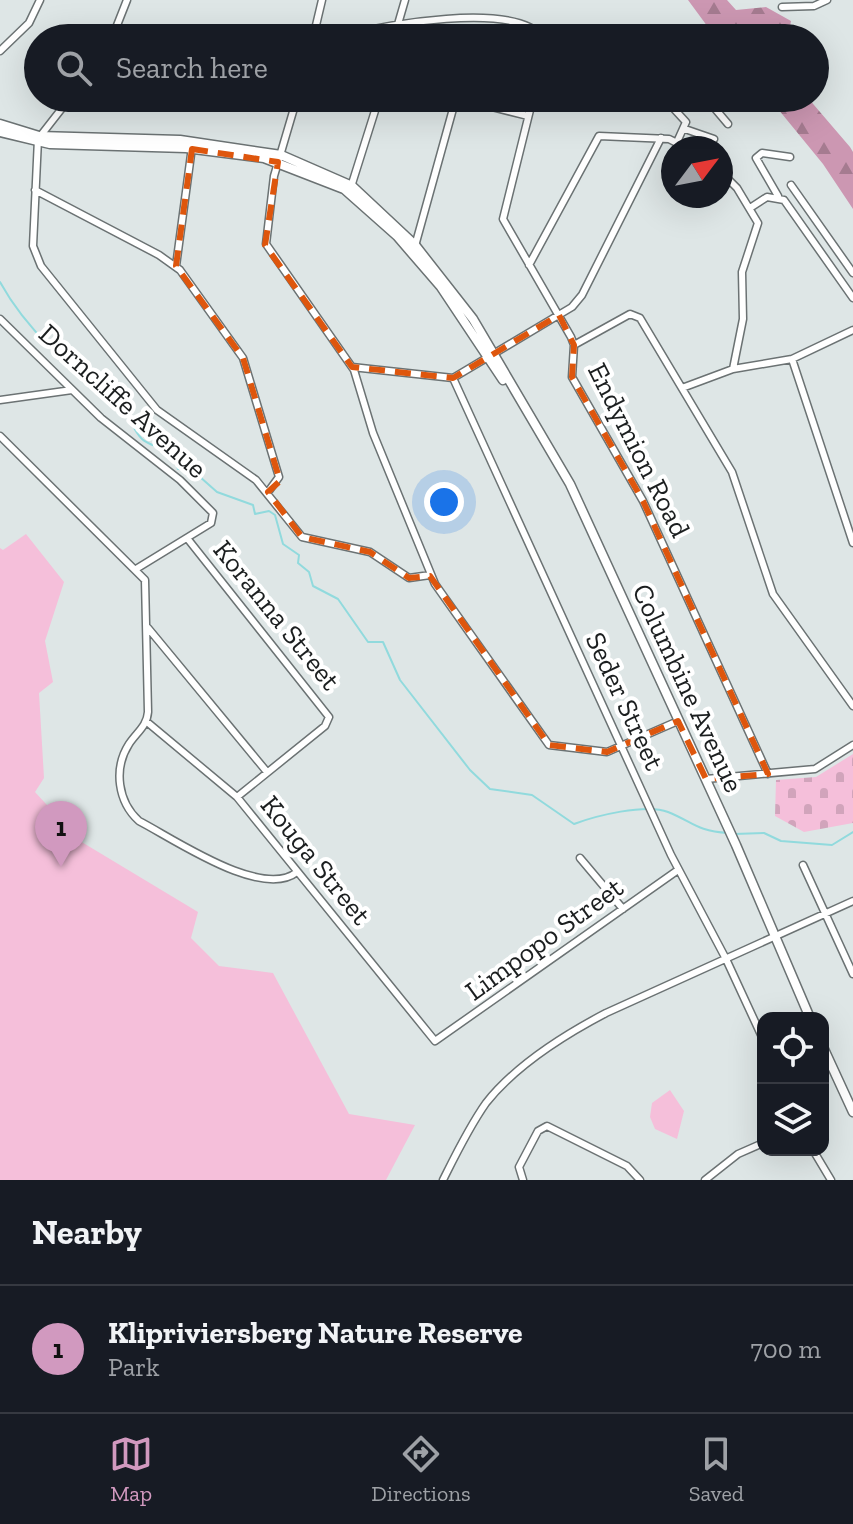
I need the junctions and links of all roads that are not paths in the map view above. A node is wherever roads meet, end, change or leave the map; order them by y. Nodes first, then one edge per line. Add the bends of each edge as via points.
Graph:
1 (40, 0) edge
2 (127, 0) edge
3 (322, 0) edge
4 (405, 0) edge
5 (827, 0) edge
6 (782, 7) dead end
7 (450, 8) dead end
8 (530, 17) dead end
9 (400, 21) junction
10 (28, 24) edge
11 (118, 24) edge
12 (316, 24) edge
13 (388, 24) edge
14 (399, 24) edge
15 (535, 24) edge
16 (24, 28) edge
17 (0, 51) edge
18 (59, 112) edge
19 (293, 112) edge
20 (375, 112) edge
21 (452, 112) edge
22 (512, 112) edge
23 (529, 112) edge
24 (677, 112) edge
25 (718, 112) edge
26 (528, 116) junction
27 (0, 124) edge
28 (728, 124) dead end
29 (685, 129) junction
30 (0, 132) edge
31 (681, 136) edge
32 (705, 136) edge
33 (661, 138) joint
34 (38, 139) junction
35 (193, 145) junction
36 (790, 157) dead end
37 (280, 159) junction
38 (791, 185) dead end
39 (733, 187) edge
40 (351, 189) junction
41 (35, 190) junction
42 (778, 196) junction
43 (750, 208) junction
44 (832, 243) junction
45 (413, 248) junction
46 (820, 250) junction
47 (529, 265) junction
48 (176, 266) junction
49 (853, 273) edge
50 (853, 298) edge
51 (559, 315) junction
52 (0, 319) edge
53 (853, 330) edge
54 (574, 345) junction
55 (491, 357) junction
56 (792, 359) junction
57 (352, 367) junction
58 (733, 369) junction
59 (453, 378) junction
60 (682, 388) junction
61 (72, 390) junction
62 (0, 400) edge
63 (0, 436) edge
64 (268, 492) junction
65 (187, 538) junction
66 (853, 543) edge
67 (136, 569) junction
68 (430, 575) junction
69 (148, 628) junction
70 (853, 706) edge
71 (678, 721) junction
72 (147, 722) junction
73 (853, 745) edge
74 (622, 747) junction
75 (267, 772) junction
76 (768, 774) junction
77 (706, 779) junction
78 (237, 797) junction
79 (580, 858) dead end
80 (803, 865) dead end
81 (678, 870) junction
82 (297, 872) junction
83 (853, 901) edge
84 (623, 909) junction
85 (825, 914) junction
86 (774, 937) junction
87 (726, 959) junction
88 (853, 974) edge
89 (807, 1012) edge
90 (757, 1026) edge
91 (435, 1041) joint
92 (829, 1060) edge
93 (853, 1112) edge
94 (757, 1146) edge
95 (817, 1156) edge
96 (714, 1177) edge
97 (443, 1180) edge
98 (523, 1180) edge
99 (640, 1180) edge
100 (705, 1180) edge
101 (831, 1180) edge

1 - 10 street
2 - 11 street
3 - 12 street
4 - 9 street
5 - 6 street
7 - 9 street
8 - 15 street
9 - 13 street
9 - 14 street
16 - 17 street
18 - 34 street
19 - 37 street
20 - 40 street
21 - 45 street
22 - 26 street
23 - 26 street, Endymion Road
24 - 29 street
25 - 28 street
26 - 47 street, Endymion Road via 502,215
27 - 34 main road, Columbine Avenue
29 - 31 street
29 - 32 street
30 - 34 main road, Columbine Avenue
33 - 47 street via 599,136
33 - 51 street via 582,295
34 - 35 main road, Columbine Avenue
34 - 41 street
35 - 37 main road, Columbine Avenue
35 - 48 street
36 - 42 street via 762,153 756,158
37 - 40 main road, Columbine Avenue
37 - 57 street via 266,246
38 - 44 street
39 - 43 street
40 - 45 main road, Columbine Avenue
41 - 48 street
41 - 64 street via 33,246 41,266 157,410
42 - 43 street
42 - 46 street
43 - 58 street via 758,227 742,272 743,319
44 - 46 street
44 - 49 street
45 - 55 main road, Columbine Avenue via 457,301
46 - 50 street
47 - 51 street, Endymion Road
48 - 64 street via 246,366 279,477
51 - 54 street, Endymion Road
51 - 55 street
52 - 61 street, Dorncliffe Avenue
53 - 56 street
54 - 60 street via 635,314
54 - 76 street, Endymion Road via 570,368 575,382 643,501
55 - 59 street
55 - 71 main road, Columbine Avenue via 570,484
56 - 58 street
56 - 66 street
57 - 59 street
57 - 68 street
58 - 60 street
59 - 74 street, Seder Street
60 - 70 street via 732,472 773,594
61 - 62 street
61 - 65 street, Dorncliffe Avenue via 189,487 215,518
63 - 67 street
64 - 68 street via 307,540 370,552 409,578
65 - 67 street
65 - 75 street, Koranna Street via 326,712 328,722
67 - 69 street via 145,580
68 - 74 street via 548,743 594,753
69 - 72 street
69 - 75 street
71 - 74 street
71 - 77 main road, Columbine Avenue
72 - 78 street, Kouga Street
72 - 82 street via 126,750 120,780 131,814 249,877 281,880
73 - 76 street via 818,768
74 - 81 street, Seder Street
75 - 78 street
76 - 77 street
77 - 86 main road, Columbine Avenue
78 - 82 street, Kouga Street
79 - 84 street
80 - 85 street
81 - 84 street, Limpopo Street
81 - 87 street, Seder Street
82 - 91 street, Kouga Street
83 - 85 street
84 - 91 street, Limpopo Street
85 - 86 street
85 - 88 street
86 - 87 street
86 - 89 main road, Columbine Avenue
87 - 90 street, Seder Street
87 - 97 street via 589,1022 522,1068 485,1105
92 - 93 main road
94 - 96 street via 738,1154
95 - 101 street
96 - 100 street
98 - 99 street via 519,1167 538,1131 547,1126 627,1166

